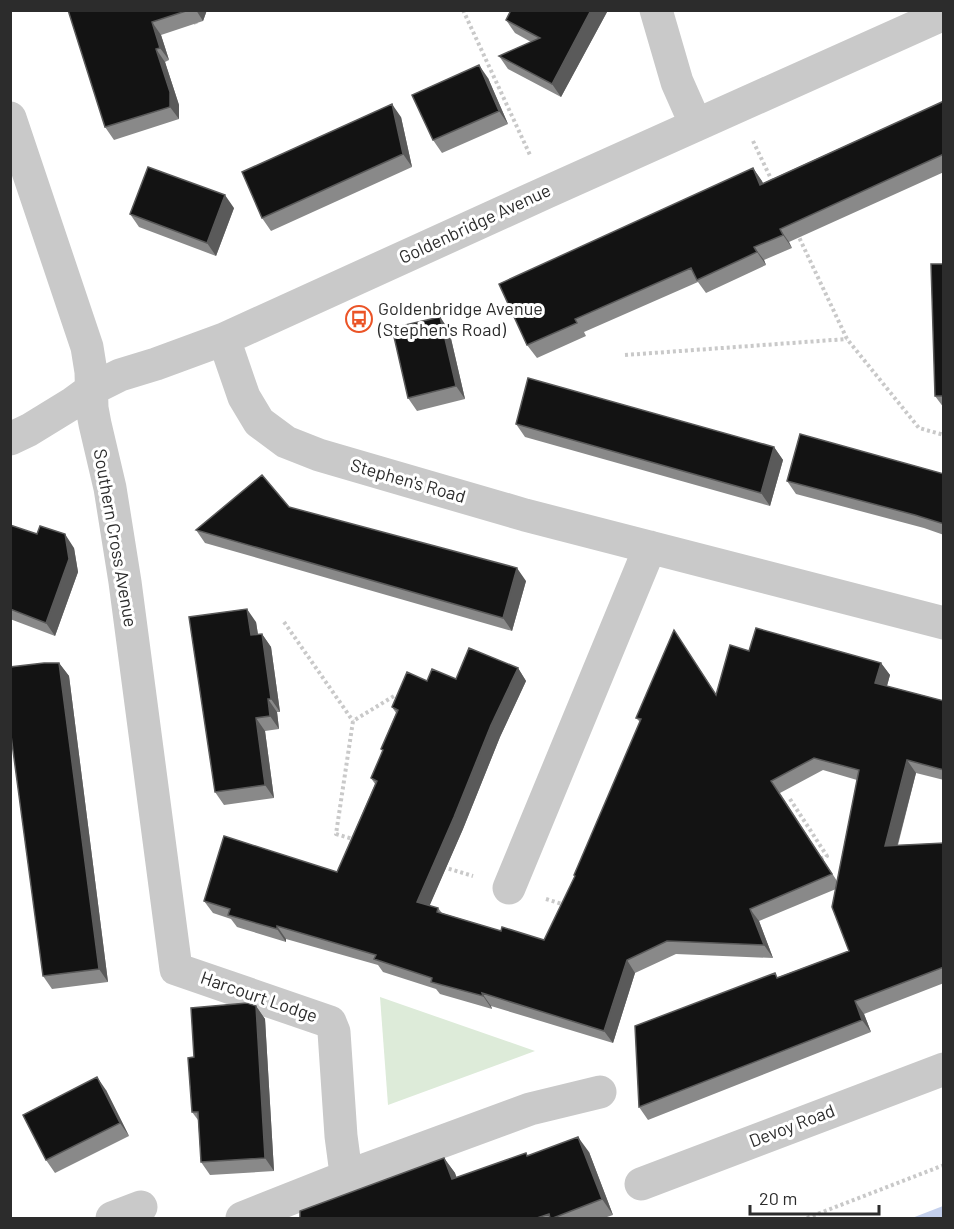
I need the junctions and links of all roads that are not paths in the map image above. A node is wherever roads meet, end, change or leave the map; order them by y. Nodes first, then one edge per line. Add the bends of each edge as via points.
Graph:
1 (656, 10) edge
2 (944, 14) edge
3 (10, 118) edge
4 (696, 125) junction
5 (224, 339) junction
6 (92, 389) junction
7 (10, 439) edge
8 (650, 547) junction
9 (944, 623) edge
10 (509, 888) road end
11 (176, 969) joint
12 (944, 1069) edge
13 (600, 1092) dead end
14 (348, 1176) junction
15 (641, 1184) dead end
16 (242, 1218) edge

1 - 4 street via 677,82
2 - 4 street, Goldenbridge Avenue
3 - 6 street, Southern Cross Avenue via 87,347
4 - 5 street, Goldenbridge Avenue
5 - 6 street, Goldenbridge Avenue via 120,375
5 - 8 street, Stephen's Road via 244,397 259,422 286,442 479,502
6 - 7 street, Goldenbridge Avenue
6 - 11 street, Southern Cross Avenue via 92,408 125,582
8 - 9 street, Stephen's Road
8 - 10 street
11 - 14 street, Harcourt Lodge via 330,1022
12 - 15 street, Devoy Road
13 - 14 street via 530,1109
14 - 16 street

